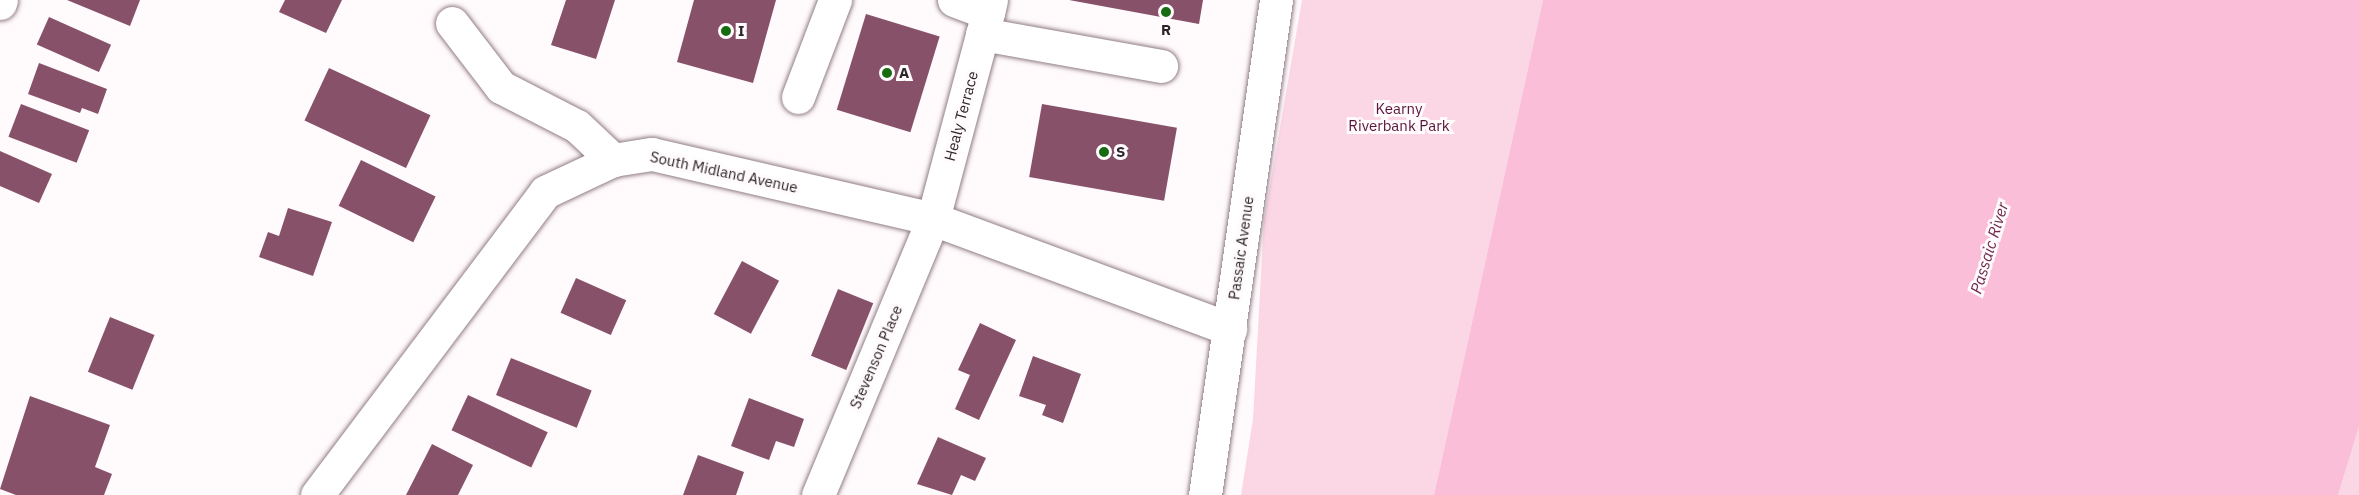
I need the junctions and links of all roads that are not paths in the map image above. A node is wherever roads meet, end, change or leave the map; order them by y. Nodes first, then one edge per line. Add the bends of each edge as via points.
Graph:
1 (835, 0) edge
2 (954, 0) edge
3 (1276, 0) edge
4 (987, 16) edge
5 (452, 23) dead end
6 (1161, 66) dead end
7 (798, 98) dead end
8 (613, 160) junction
9 (933, 219) junction
10 (1230, 329) junction
11 (317, 495) edge
12 (818, 495) edge
13 (1205, 495) edge

1 - 7 street
2 - 4 street
3 - 10 street, Passaic Avenue
4 - 6 street
4 - 9 street, Healy Terrace
5 - 8 street via 501,87 577,126
8 - 9 street, South Midland Avenue via 652,154
8 - 11 street, South Midland Avenue via 545,192
9 - 10 street, South Midland Avenue
9 - 12 street, Stevenson Place
10 - 13 street, Passaic Avenue

